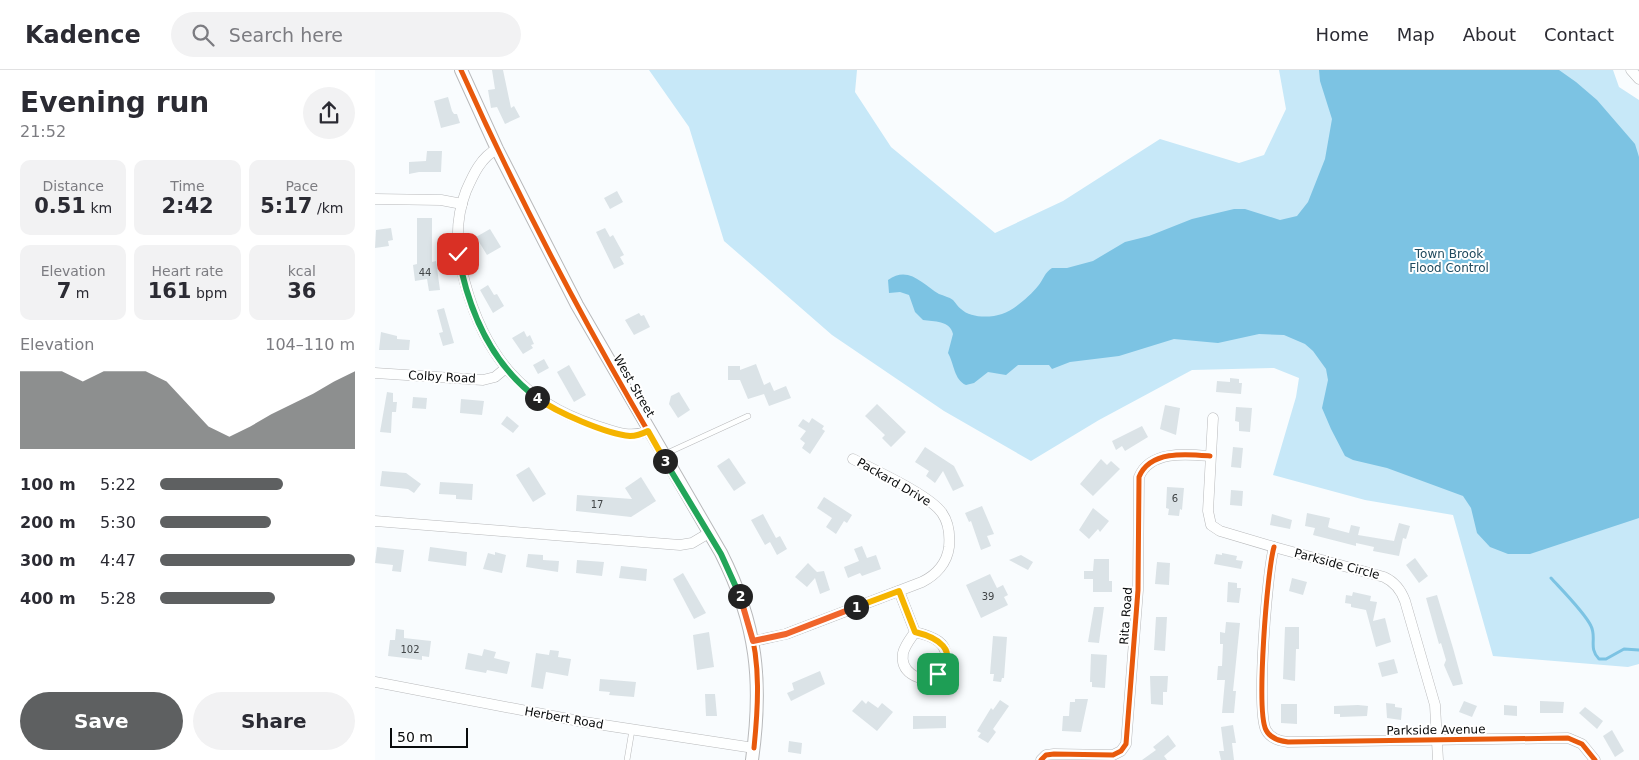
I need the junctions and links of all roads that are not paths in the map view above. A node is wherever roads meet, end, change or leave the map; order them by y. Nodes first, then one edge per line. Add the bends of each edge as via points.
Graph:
1 (461, 70) edge
2 (1631, 70) edge
3 (1639, 79) edge
4 (497, 149) junction
5 (375, 199) edge
6 (462, 204) junction
7 (506, 368) junction
8 (375, 373) edge
9 (748, 416) dead end
10 (1213, 418) dead end
11 (648, 431) junction
12 (662, 456) junction
13 (1210, 456) junction
14 (853, 459) dead end
15 (375, 521) edge
16 (709, 533) junction
17 (1274, 547) junction
18 (899, 591) junction
19 (915, 632) junction
20 (753, 641) junction
21 (375, 682) edge
22 (632, 730) junction
23 (1437, 740) junction
24 (753, 754) edge
25 (627, 760) edge
26 (1041, 760) edge
27 (1438, 760) edge
28 (1595, 760) edge

1 - 4 street, West Street
2 - 3 street
4 - 6 street via 480,163
4 - 11 street, West Street via 577,305
5 - 6 street via 441,200
6 - 7 street via 457,233 460,264 479,325
7 - 8 street, Colby Road via 495,377 483,380
7 - 11 street via 534,396 565,414 628,436
9 - 12 lane
10 - 13 street
11 - 12 street, West Street
12 - 16 street, West Street
13 - 17 street, Parkside Circle via 1208,511 1211,525 1220,531
13 - 26 street, Rita Road via 1165,457 1149,465 1139,477 1138,590 1126,744 1113,755 1054,754
14 - 18 street, Packard Drive via 932,503 942,513 947,525 948,550 941,568 927,580
15 - 16 street via 680,545 692,543
16 - 20 street, West Street via 738,591
17 - 23 street, Parkside Circle via 1378,575 1397,587 1405,601 1435,705
17 - 23 street, Parkside Avenue via 1264,633 1263,721 1269,735 1288,742
18 - 19 street
18 - 20 street, Packard Drive via 786,634
19 - 19 street via 903,651 904,664 917,678 934,677 945,665 945,649 937,639
20 - 24 street, West Street via 757,691
21 - 22 street, Herbert Road
22 - 24 street, Herbert Road
22 - 25 lane
23 - 27 street, Parkside Circle
23 - 28 street, Parkside Avenue via 1568,738 1582,744

